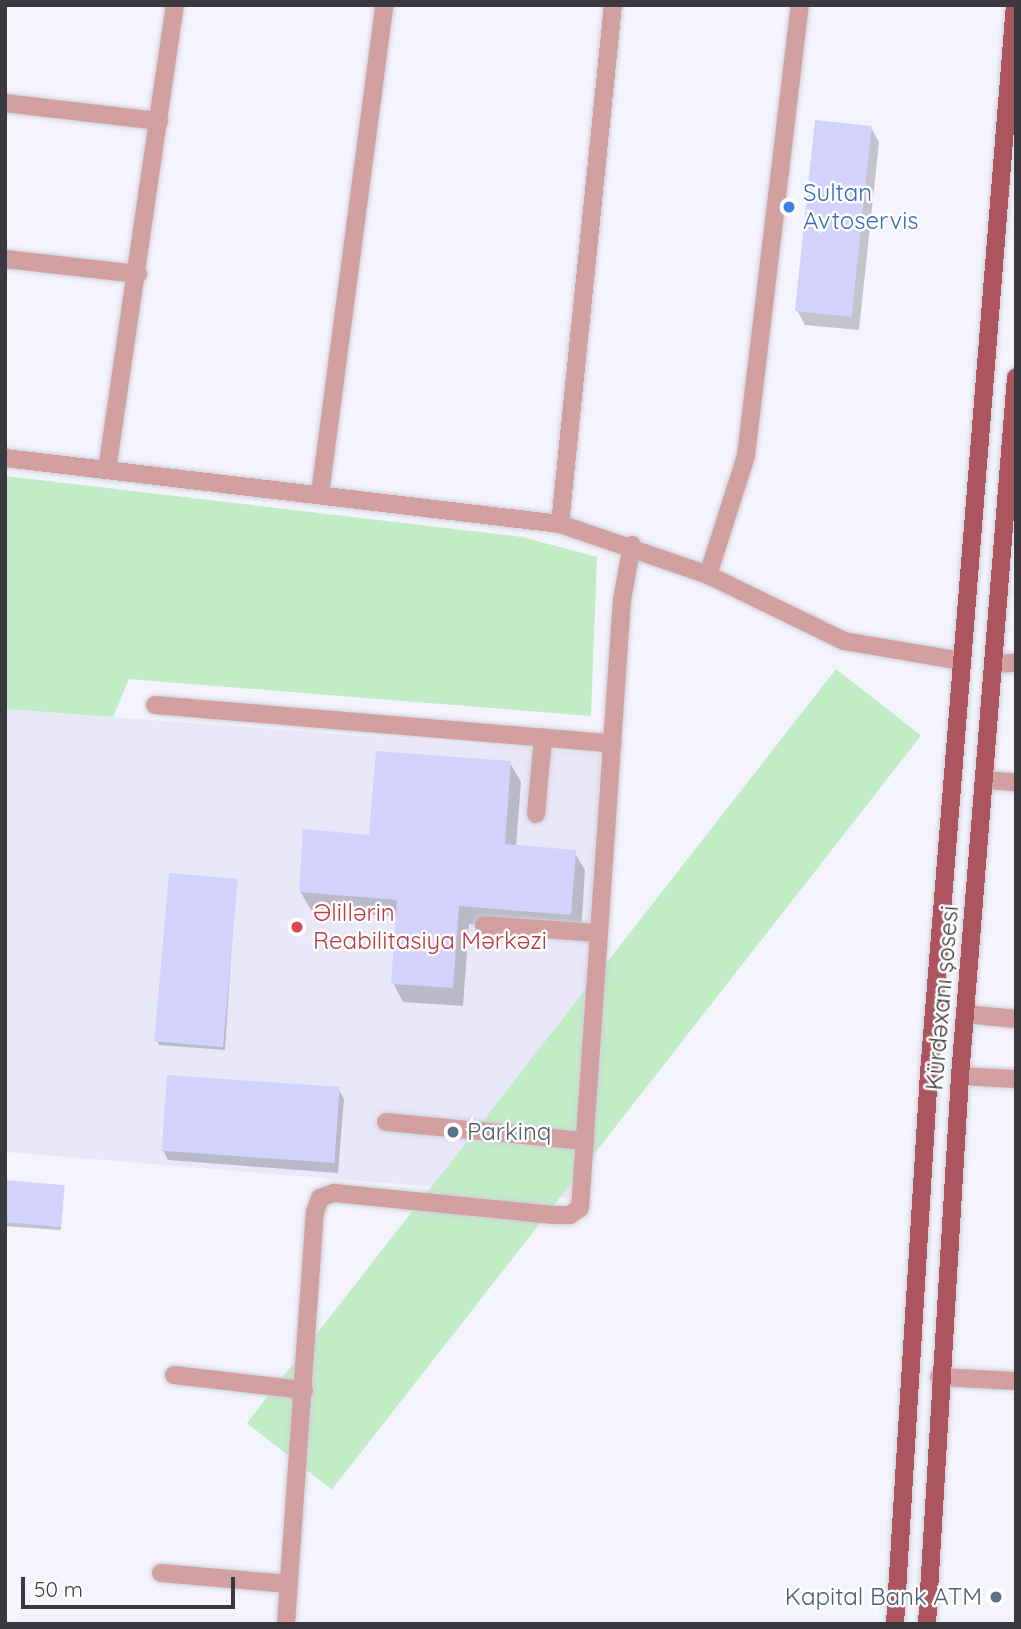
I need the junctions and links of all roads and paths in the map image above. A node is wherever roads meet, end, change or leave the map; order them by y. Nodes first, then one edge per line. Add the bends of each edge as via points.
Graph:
1 (175, 5) edge
2 (384, 5) edge
3 (613, 5) edge
4 (800, 5) edge
5 (1015, 5) edge
6 (5, 103) edge
7 (159, 121) junction
8 (5, 259) edge
9 (138, 274) junction
10 (1016, 377) edge
11 (1015, 403) edge
12 (5, 458) edge
13 (107, 470) junction
14 (320, 495) junction
15 (560, 523) junction
16 (1010, 525) edge
17 (632, 545) junction
18 (708, 575) junction
19 (962, 661) junction
20 (1016, 663) edge
21 (994, 664) junction
22 (155, 705) dead end
23 (543, 737) junction
24 (612, 743) junction
25 (984, 780) junction
26 (1016, 782) edge
27 (536, 814) dead end
28 (484, 925) dead end
29 (599, 933) junction
30 (965, 1014) junction
31 (1016, 1019) edge
32 (960, 1076) junction
33 (1016, 1079) edge
34 (386, 1122) dead end
35 (585, 1141) junction
36 (174, 1376) dead end
37 (939, 1377) junction
38 (1016, 1381) edge
39 (304, 1390) junction
40 (161, 1573) dead end
41 (289, 1584) junction
42 (286, 1624) edge
43 (895, 1624) edge
44 (928, 1624) edge

1 - 7 street
2 - 14 street
3 - 15 street
4 - 18 street via 746,456
5 - 19 main road
6 - 7 street
7 - 9 street
8 - 9 street
9 - 13 street
10 - 11 main road, Kürdəxanı şosesi
11 - 16 main road, Kürdəxanı şosesi
12 - 13 street
13 - 14 street
14 - 15 street
15 - 17 street
16 - 21 main road, Kürdəxanı şosesi
17 - 18 street
17 - 24 street via 622,600
18 - 19 street via 844,641
19 - 21 main road
19 - 43 main road via 929,1073
20 - 21 street
21 - 25 main road, Kürdəxanı şosesi
22 - 23 street
23 - 24 street
23 - 27 street
24 - 29 street
25 - 26 street
25 - 30 main road, Kürdəxanı şosesi
28 - 29 street
29 - 35 street
30 - 31 street
30 - 32 main road, Kürdəxanı şosesi
32 - 33 street
32 - 37 main road, Kürdəxanı şosesi
34 - 35 street
35 - 39 street via 580,1208 570,1215 334,1194 320,1198 315,1212
36 - 39 street
37 - 38 street
37 - 44 main road, Kürdəxanı şosesi
39 - 41 street
40 - 41 street
41 - 42 street

